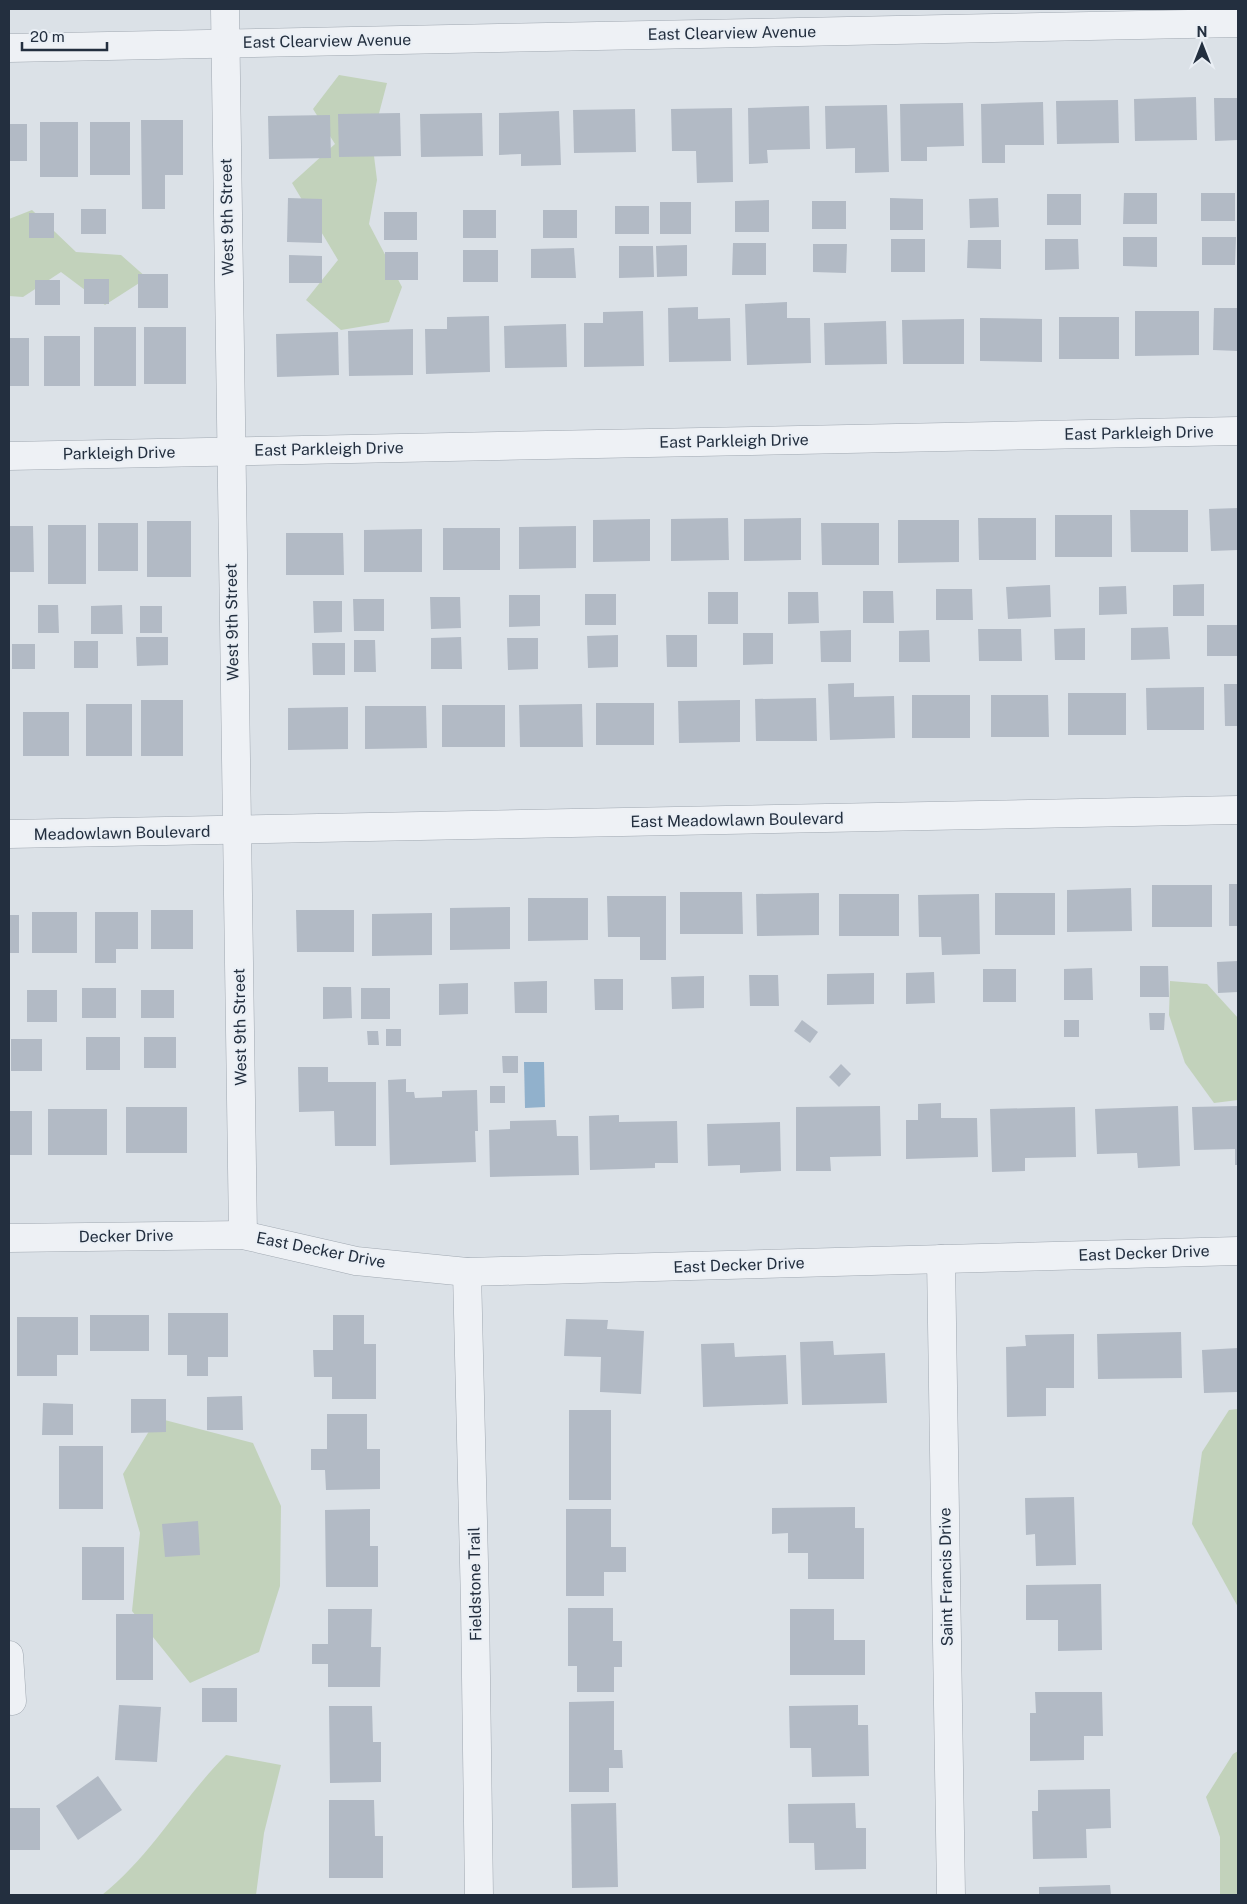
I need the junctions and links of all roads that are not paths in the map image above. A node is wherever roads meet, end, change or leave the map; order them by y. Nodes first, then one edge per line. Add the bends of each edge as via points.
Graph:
1 (225, 9) edge
2 (1238, 23) edge
3 (225, 43) junction
4 (9, 48) edge
5 (1238, 431) edge
6 (230, 451) junction
7 (9, 456) edge
8 (1238, 810) edge
9 (235, 831) junction
10 (9, 834) edge
11 (242, 1235) junction
12 (9, 1238) edge
13 (1238, 1251) edge
14 (941, 1259) junction
15 (467, 1272) junction
16 (9, 1655) edge
17 (12, 1701) dead end
18 (479, 1895) edge
19 (951, 1895) edge

1 - 3 street, West 9th Street
2 - 3 street, East Clearview Avenue
3 - 4 street, East Clearview Avenue
3 - 6 street, West 9th Street
5 - 6 street, East Parkleigh Drive
6 - 7 street, Parkleigh Drive
6 - 9 street, West 9th Street
8 - 9 street, East Meadowlawn Boulevard
9 - 10 street, Meadowlawn Boulevard
9 - 11 street, West 9th Street
11 - 12 street, Decker Drive
11 - 15 street, East Decker Drive via 356,1261
13 - 14 street, East Decker Drive
14 - 15 street, East Decker Drive
14 - 19 street, Saint Francis Drive
15 - 18 street, Fieldstone Trail
16 - 17 street

